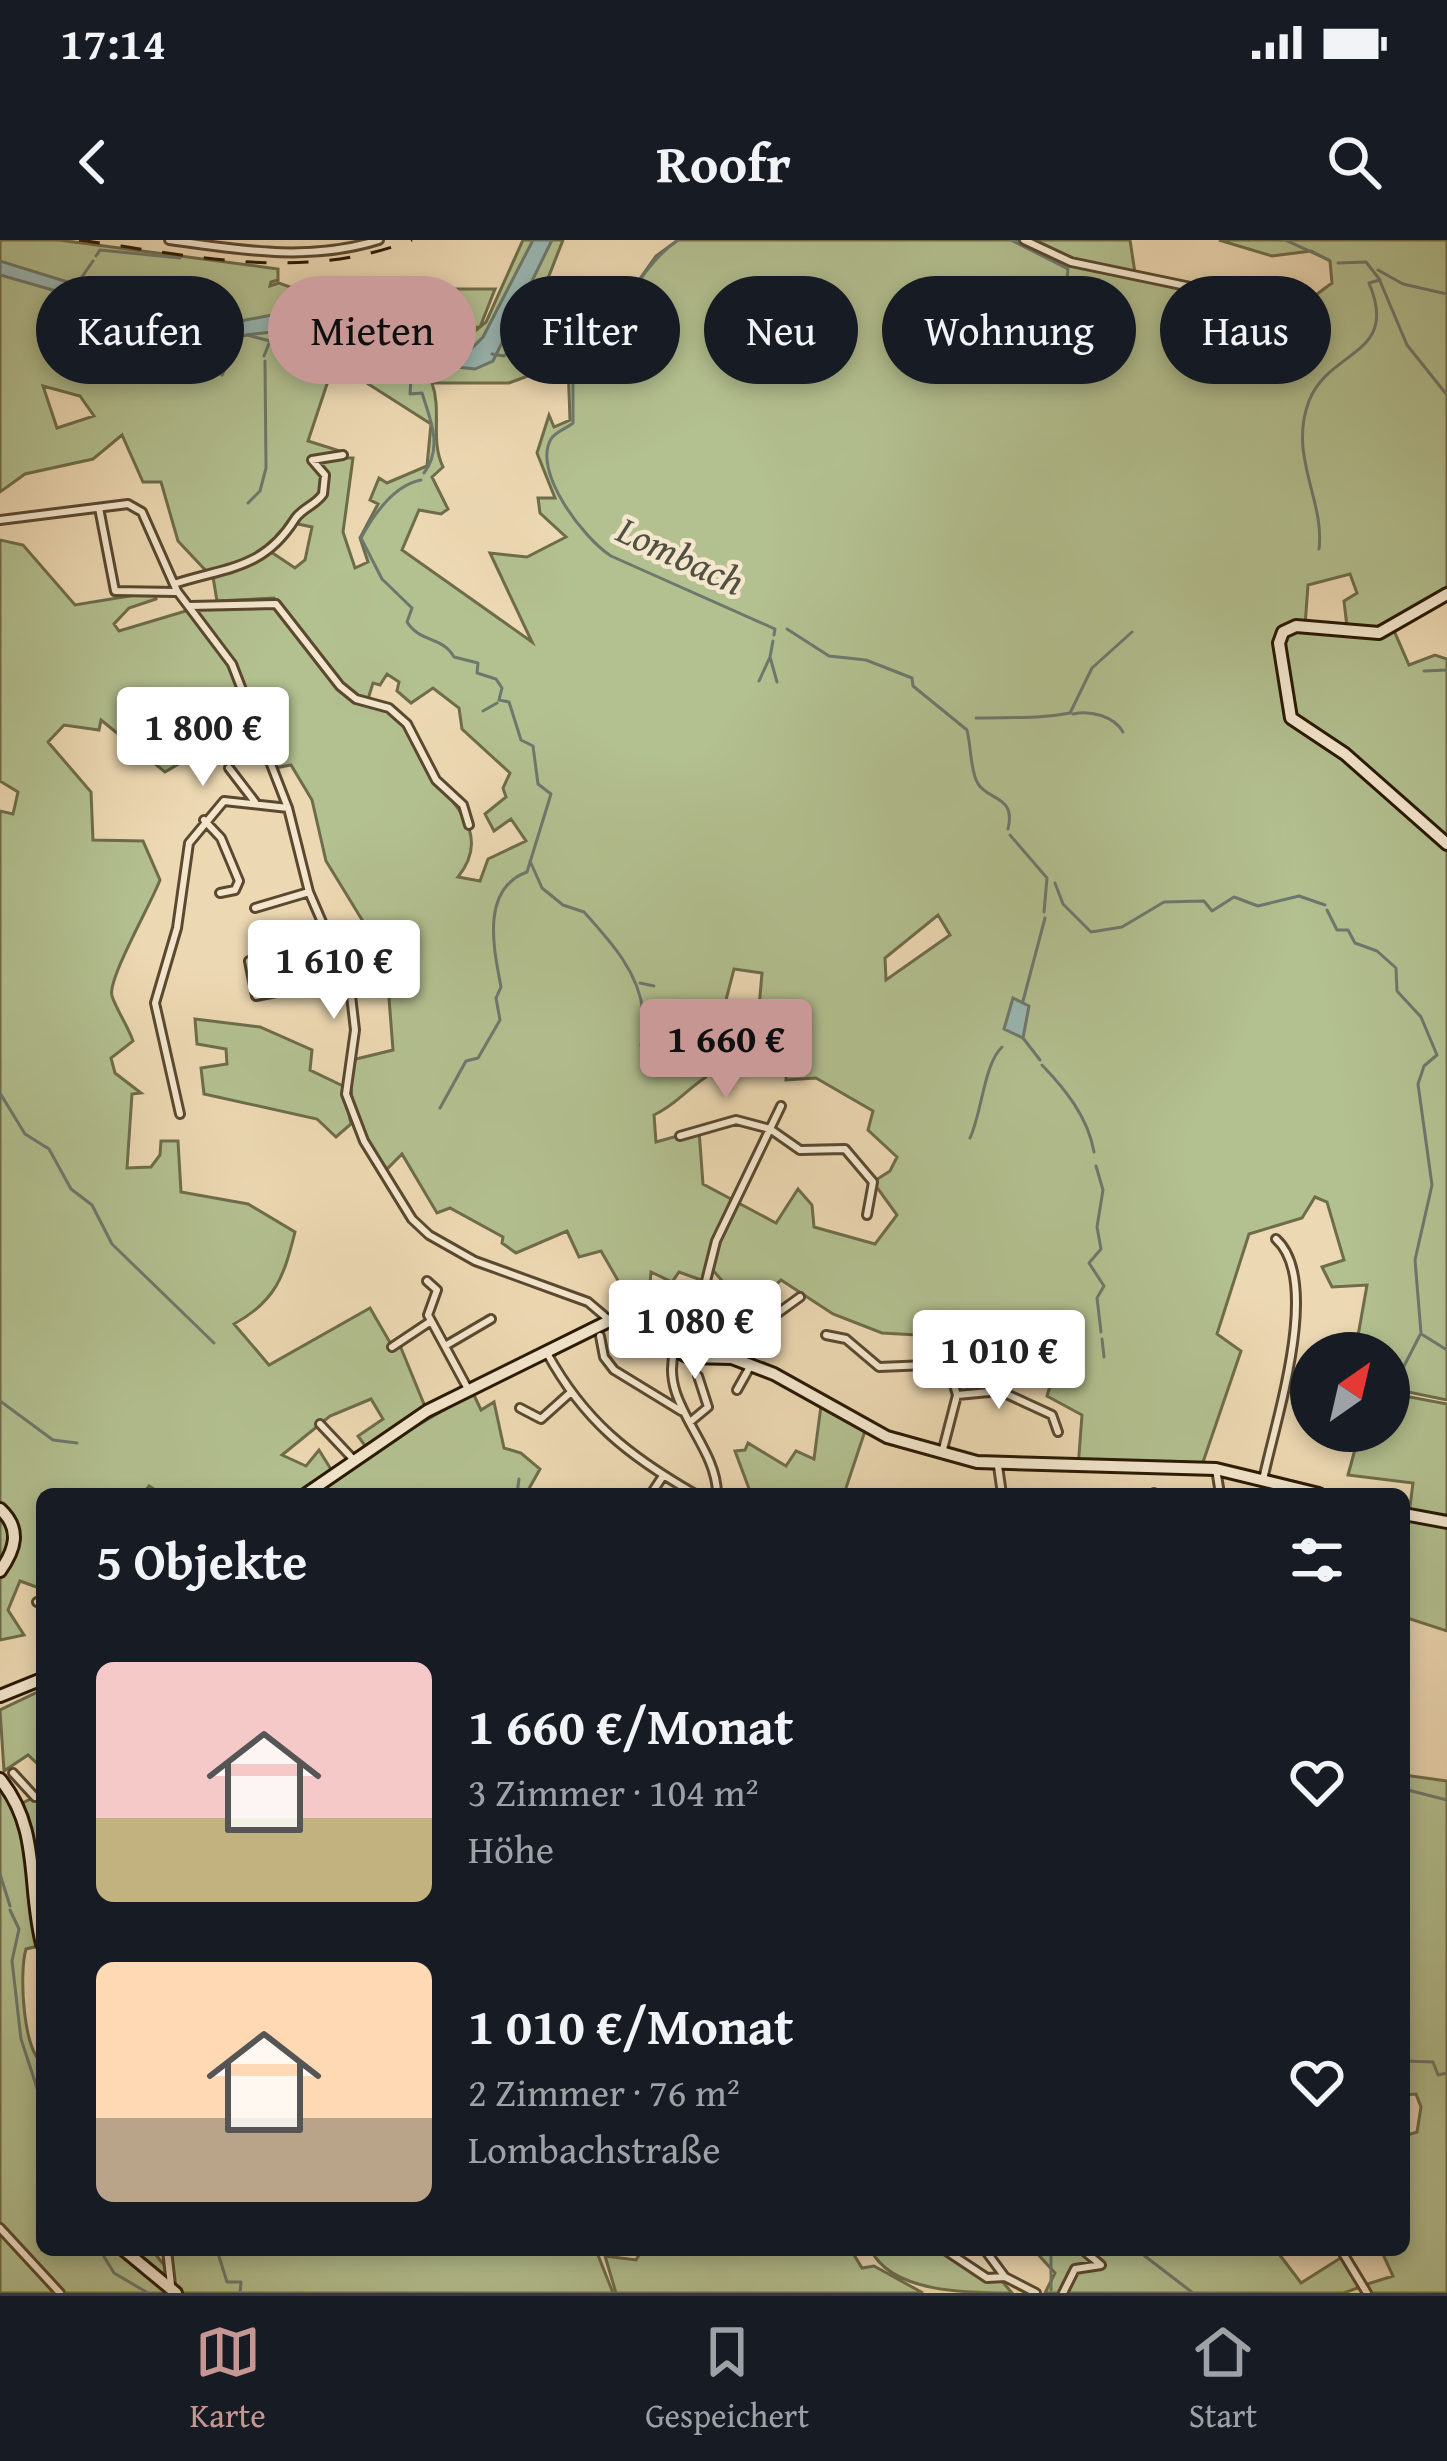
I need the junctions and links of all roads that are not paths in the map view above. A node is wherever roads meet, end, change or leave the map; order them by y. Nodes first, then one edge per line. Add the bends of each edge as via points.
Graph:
1 (169, 240) edge
2 (334, 240) edge
3 (379, 240) edge
4 (1024, 240) edge
5 (335, 250) junction
6 (1160, 281) edge
7 (344, 455) dead end
8 (99, 508) junction
9 (0, 520) edge
10 (176, 588) junction
11 (1447, 594) edge
12 (190, 606) junction
13 (229, 768) dead end
14 (255, 802) junction
15 (288, 808) junction
16 (204, 820) junction
17 (469, 825) dead end
18 (1447, 844) edge
19 (309, 892) junction
20 (220, 893) dead end
21 (255, 908) dead end
22 (266, 957) dead end
23 (249, 961) dead end
24 (347, 978) junction
25 (281, 992) junction
26 (781, 1106) dead end
27 (180, 1114) dead end
28 (770, 1129) junction
29 (680, 1136) dead end
30 (867, 1215) dead end
31 (1276, 1238) dead end
32 (427, 1282) dead end
33 (800, 1297) dead end
34 (491, 1319) dead end
35 (608, 1319) junction
36 (431, 1322) junction
37 (826, 1335) dead end
38 (600, 1336) dead end
39 (745, 1340) junction
40 (445, 1346) junction
41 (392, 1347) dead end
42 (768, 1347) dead end
43 (673, 1348) junction
44 (545, 1350) junction
45 (732, 1358) junction
46 (751, 1365) junction
47 (698, 1376) dead end
48 (468, 1389) junction
49 (737, 1390) dead end
50 (570, 1393) junction
51 (957, 1395) junction
52 (520, 1408) dead end
53 (685, 1413) junction
54 (690, 1422) junction
55 (320, 1424) dead end
56 (1058, 1432) dead end
57 (942, 1453) junction
58 (353, 1459) junction
59 (998, 1466) junction
60 (1216, 1469) junction
61 (663, 1476) junction
62 (1263, 1480) junction
63 (314, 1488) edge
64 (656, 1488) edge
65 (684, 1488) edge
66 (715, 1488) edge
67 (1001, 1488) edge
68 (1219, 1488) edge
69 (1292, 1488) edge
70 (0, 1509) edge
71 (1410, 1515) edge
72 (1447, 1522) edge
73 (0, 1571) edge
74 (36, 1681) edge
75 (0, 1696) edge
76 (14, 1773) dead end
77 (0, 1779) edge
78 (36, 1797) edge
79 (36, 1800) edge
80 (18, 1805) junction
81 (36, 1923) edge
82 (0, 2228) edge
83 (131, 2256) edge
84 (167, 2256) edge
85 (954, 2256) edge
86 (989, 2256) edge
87 (1090, 2256) edge
88 (1344, 2256) edge
89 (1005, 2277) junction
90 (174, 2291) edge
91 (60, 2293) edge
92 (1036, 2293) edge
93 (1064, 2293) edge
94 (1366, 2293) edge

1 - 5 street via 274,254
2 - 5 street
3 - 5 street
4 - 6 street via 1071,262
7 - 10 street via 312,460 325,475 323,494 279,545
8 - 9 street
8 - 10 street via 138,508
8 - 10 street via 115,591
10 - 12 street
11 - 18 main road via 1379,632 1288,628 1280,643 1292,718
12 - 15 street via 232,664
12 - 17 street via 276,604 350,695 401,717
13 - 14 street
14 - 15 street
14 - 16 street via 224,800
15 - 19 street
16 - 20 street via 225,844 239,881
16 - 27 street via 189,843 177,928 154,1003
19 - 21 street
19 - 24 street
22 - 25 street
23 - 25 street via 256,997
24 - 25 street
24 - 35 street via 355,1030 350,1113 412,1219 475,1261 588,1302
26 - 28 street
28 - 29 street via 736,1120
28 - 30 street via 800,1150 848,1151 873,1182
28 - 43 street via 716,1241 698,1309
31 - 62 street via 1289,1263 1296,1322
32 - 36 street via 437,1290
33 - 39 street
34 - 40 street
35 - 43 main road
35 - 44 main road
36 - 40 street
36 - 41 street
37 - 51 street via 846,1339 879,1367 946,1369
38 - 53 street via 614,1370
39 - 42 street
39 - 45 street
40 - 48 street
43 - 45 main road via 692,1358
43 - 53 street via 670,1365
44 - 48 main road
44 - 50 street
45 - 46 main road
46 - 49 street
46 - 57 main road via 887,1438
47 - 54 street via 707,1404
48 - 58 main road
50 - 52 street via 542,1419
50 - 61 street via 612,1442
51 - 56 street via 1005,1392 1052,1415
51 - 57 street
53 - 54 street
54 - 66 street
55 - 58 street
57 - 59 main road
58 - 63 main road
59 - 60 main road
59 - 67 street
60 - 62 main road
60 - 68 street
61 - 64 street
61 - 65 street
62 - 69 main road
70 - 73 main road via 15,1540
71 - 72 main road
74 - 75 main road
76 - 78 street
77 - 80 main road
79 - 80 street
80 - 81 main road via 32,1840
82 - 91 street
83 - 90 main road
84 - 90 street
85 - 89 street via 987,2278
86 - 89 street
87 - 93 street via 1101,2265 1075,2269
88 - 94 street
89 - 92 street

